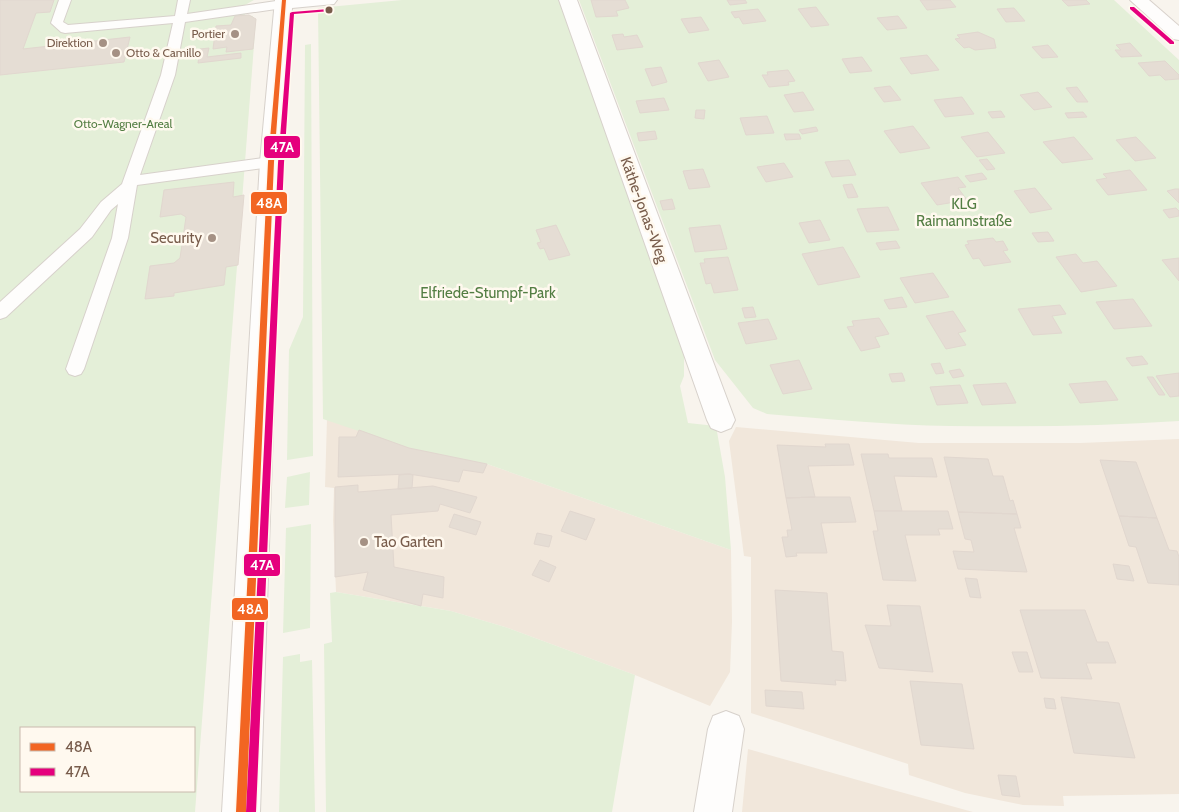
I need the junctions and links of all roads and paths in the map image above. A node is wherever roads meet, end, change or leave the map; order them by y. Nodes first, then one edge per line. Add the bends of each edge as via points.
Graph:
1 (65, 0) edge
2 (184, 0) edge
3 (328, 0) edge
4 (568, 0) edge
5 (1139, 0) edge
6 (284, 2) edge
7 (181, 18) junction
8 (1179, 35) edge
9 (271, 162) junction
10 (130, 183) junction
11 (0, 312) edge
12 (75, 369) dead end
13 (721, 420) dead end
14 (726, 729) dead end
15 (241, 812) edge
16 (713, 812) edge

1 - 7 lane via 57,23 64,29
2 - 7 lane
3 - 6 street
4 - 13 street, Käthe-Jonas-Weg
5 - 8 street
6 - 7 lane
6 - 9 street
7 - 10 lane via 168,75
9 - 10 lane
9 - 15 street
10 - 11 lane via 86,232
10 - 12 lane via 120,238
14 - 16 street

